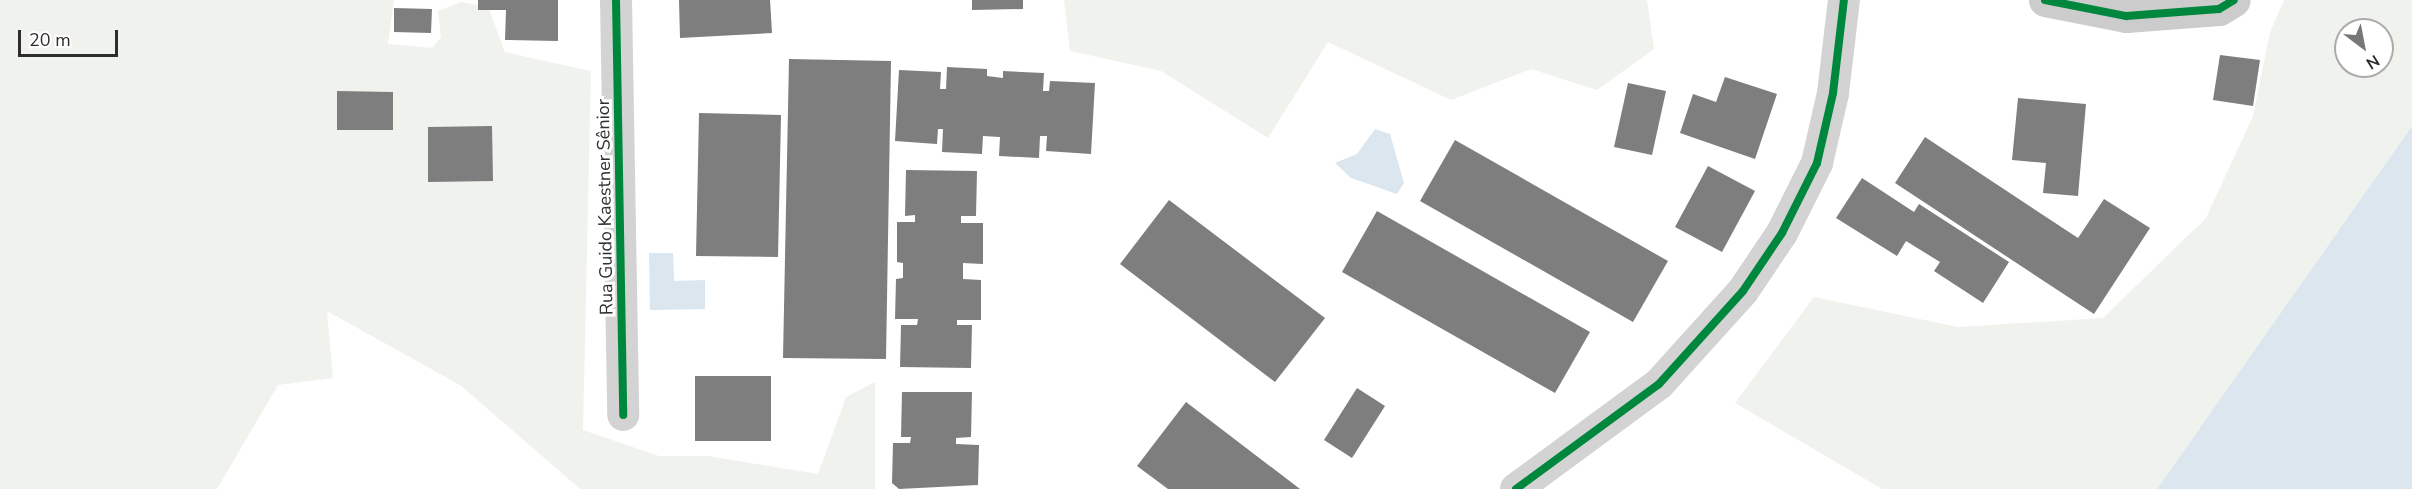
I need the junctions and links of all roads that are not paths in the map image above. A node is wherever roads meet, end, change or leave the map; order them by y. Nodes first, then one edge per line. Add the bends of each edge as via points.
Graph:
1 (616, 0) edge
2 (1844, 0) edge
3 (2045, 0) edge
4 (2234, 0) edge
5 (623, 415) dead end
6 (1516, 489) edge

1 - 5 street, Rua Guido Kaestner Sênior
2 - 6 street via 1833,93 1817,163 1782,233 1743,291 1659,384
3 - 4 street via 2126,15 2219,9

